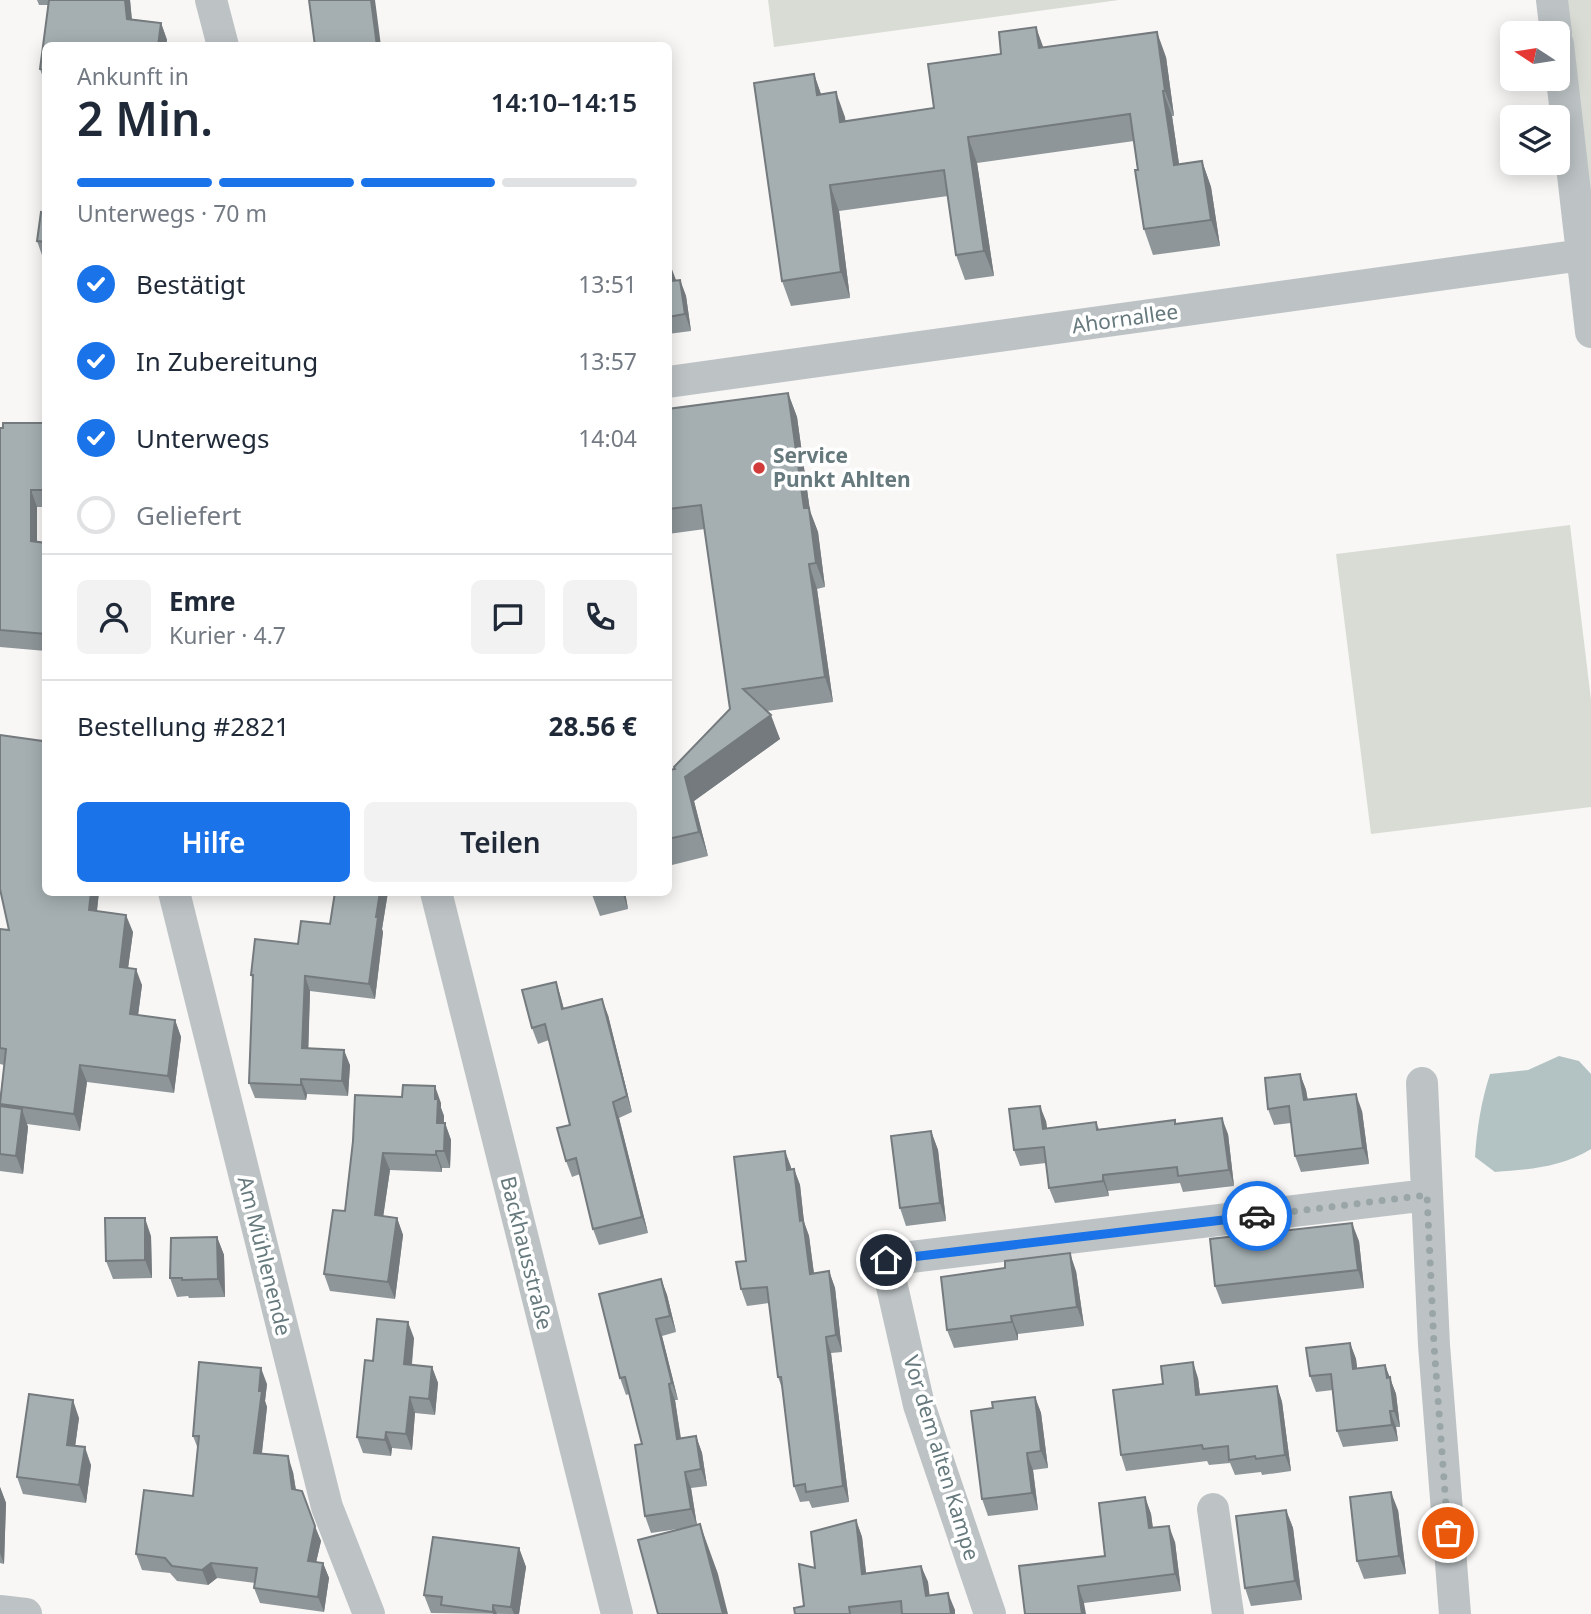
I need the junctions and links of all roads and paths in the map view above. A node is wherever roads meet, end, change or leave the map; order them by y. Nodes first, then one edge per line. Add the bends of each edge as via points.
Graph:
1 (211, 0) edge
2 (1552, 0) edge
3 (1555, 21) edge
4 (222, 42) edge
5 (1563, 91) edge
6 (1582, 255) junction
7 (1591, 332) edge
8 (672, 381) edge
9 (175, 896) edge
10 (437, 896) edge
11 (1422, 1083) dead end
12 (1427, 1195) junction
13 (1213, 1509) dead end
14 (0, 1611) edge
15 (26, 1614) edge
16 (369, 1614) edge
17 (617, 1614) edge
18 (990, 1614) edge
19 (1228, 1614) edge
20 (1455, 1614) edge

1 - 4 street
2 - 3 street
5 - 6 street
6 - 7 street
6 - 8 street, Ahornallee
9 - 16 street, Am Mühlenende via 327,1507
10 - 17 street, Backhausstraße
11 - 12 street
12 - 18 street, Vor dem alten Kampe via 886,1260 919,1405
12 - 20 street
13 - 19 street
14 - 15 street

